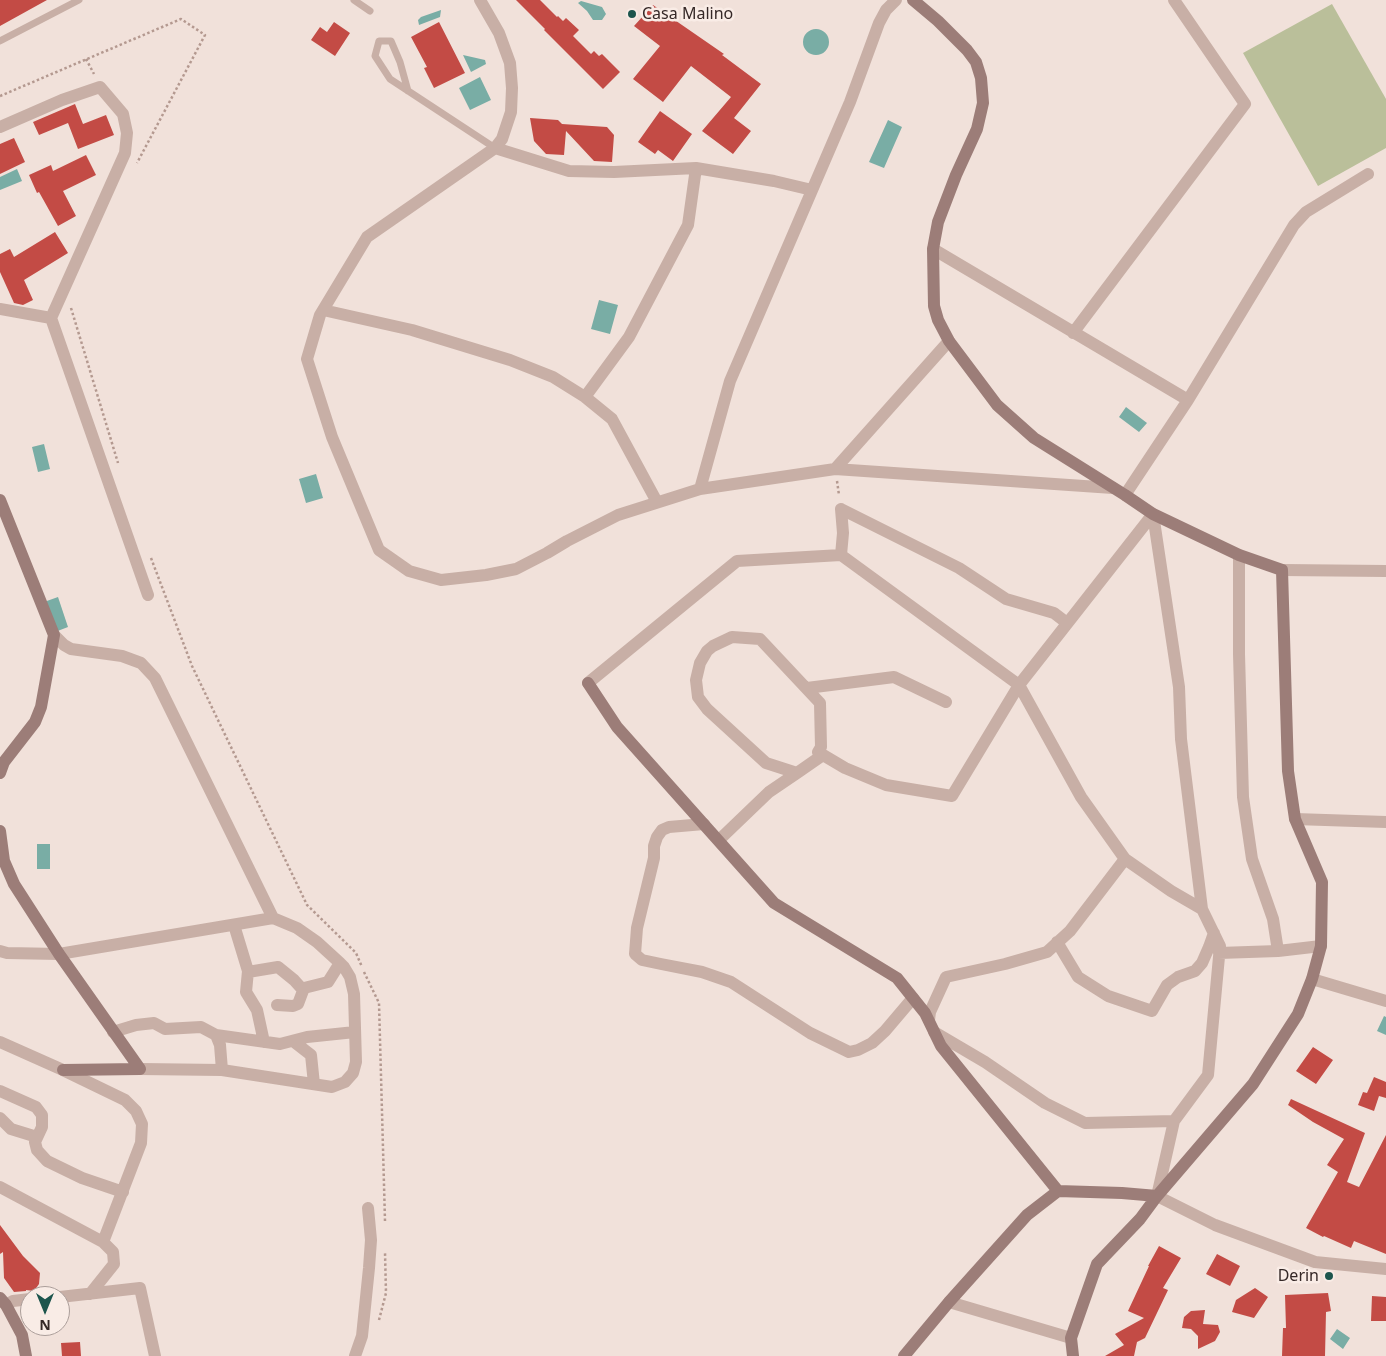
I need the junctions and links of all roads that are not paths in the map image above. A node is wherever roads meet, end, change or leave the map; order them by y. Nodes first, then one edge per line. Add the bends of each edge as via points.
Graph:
1 (79, 0) edge
2 (354, 0) edge
3 (480, 0) edge
4 (896, 0) edge
5 (913, 0) edge
6 (1174, 0) edge
7 (370, 11) dead end
8 (0, 41) edge
9 (408, 91) junction
10 (0, 127) edge
11 (495, 148) junction
12 (696, 168) junction
13 (1368, 174) dead end
14 (812, 190) junction
15 (933, 249) junction
16 (0, 309) edge
17 (323, 310) junction
18 (51, 318) junction
19 (1074, 333) junction
20 (949, 341) junction
21 (585, 397) junction
22 (1188, 400) junction
23 (835, 469) junction
24 (700, 488) junction
25 (1113, 488) junction
26 (1125, 495) junction
27 (0, 500) edge
28 (657, 502) junction
29 (1153, 514) junction
30 (841, 555) junction
31 (1239, 555) junction
32 (1282, 570) junction
33 (1386, 571) edge
34 (148, 595) dead end
35 (1067, 623) junction
36 (54, 635) junction
37 (1019, 684) junction
38 (807, 688) junction
39 (946, 702) dead end
40 (818, 752) junction
41 (797, 773) junction
42 (0, 774) edge
43 (1295, 819) junction
44 (1386, 822) edge
45 (704, 824) junction
46 (0, 831) edge
47 (719, 840) junction
48 (1125, 859) junction
49 (1202, 909) junction
50 (273, 918) junction
51 (234, 925) junction
52 (1214, 933) junction
53 (1057, 942) junction
54 (1321, 946) junction
55 (0, 951) edge
56 (1278, 951) junction
57 (1219, 953) junction
58 (59, 954) junction
59 (340, 963) junction
60 (248, 972) junction
61 (1312, 979) junction
62 (303, 990) junction
63 (913, 998) junction
64 (1386, 1001) edge
65 (277, 1005) dead end
66 (931, 1026) junction
67 (114, 1032) junction
68 (355, 1032) junction
69 (216, 1035) junction
70 (293, 1041) junction
71 (0, 1042) edge
72 (264, 1042) junction
73 (140, 1069) junction
74 (63, 1070) junction
75 (222, 1070) junction
76 (314, 1084) junction
77 (0, 1091) edge
78 (0, 1118) edge
79 (1174, 1121) junction
80 (37, 1137) junction
81 (0, 1187) edge
82 (1058, 1191) junction
83 (123, 1192) junction
84 (1157, 1196) junction
85 (368, 1208) dead end
86 (103, 1242) junction
87 (1386, 1269) edge
88 (90, 1294) junction
89 (70, 1295) edge
90 (20, 1300) edge
91 (3, 1301) edge
92 (949, 1302) junction
93 (1071, 1338) junction
94 (26, 1356) edge
95 (155, 1356) edge
96 (355, 1356) edge
97 (904, 1356) edge
98 (1073, 1356) edge

1 - 8 lane
2 - 7 lane
3 - 11 street via 499,33 510,64 511,112 502,139
4 - 14 street via 879,23 850,102
5 - 15 street via 967,50 976,62 981,78 983,103 977,130 938,222
6 - 19 street via 1245,104
9 - 9 lane via 390,79 376,56 379,41 390,41
9 - 11 lane
10 - 18 street via 100,87 124,114 127,133 125,153
11 - 12 street via 570,171
11 - 17 street via 366,237
12 - 14 street via 774,180
12 - 21 street via 688,225 629,337
13 - 22 street via 1306,212 1294,225
14 - 24 street via 730,381
15 - 19 street
15 - 20 street via 934,306
16 - 18 street
17 - 21 street via 412,330 510,360 553,377
17 - 28 street via 307,358 330,429 379,550 409,571 441,580 516,569 618,515
18 - 34 street
19 - 22 street
20 - 23 street
20 - 25 street via 997,406 1034,438
21 - 28 street via 612,419
22 - 26 street
23 - 24 street
23 - 25 street
24 - 28 street
25 - 26 street
26 - 29 street
27 - 36 street
29 - 31 street
29 - 35 street
29 - 49 street via 1179,687 1181,739
30 - 35 street via 841,509 959,568 1006,599 1054,613
30 - 37 street
30 - 45 street via 737,561 588,682 617,727
31 - 32 street
31 - 56 street via 1244,797 1252,859 1273,919
32 - 33 street
32 - 43 street via 1288,771
35 - 37 street
36 - 42 street via 41,707 35,722 4,762
36 - 50 street via 71,649 122,656 141,663 155,678
37 - 40 street via 952,796 886,785 845,768
37 - 48 street via 1081,797
38 - 39 street via 894,677
38 - 40 street via 820,703 821,747
38 - 41 street via 760,639 746,637 732,637 707,651 696,680 698,697 714,716 766,763
40 - 41 street via 820,757
41 - 47 street via 769,792
43 - 44 street
43 - 54 street via 1322,882
45 - 47 street
45 - 63 street via 669,827 657,837 637,928 635,954 642,960 702,972 731,982 810,1033 849,1052 872,1043
46 - 58 street via 4,861 14,884
47 - 63 street via 774,903 897,978
48 - 49 street
48 - 53 street via 1070,931
49 - 52 street
50 - 51 street
50 - 59 street via 318,942
51 - 58 street
51 - 60 street
52 - 53 street via 1202,963 1195,971 1178,976 1166,985 1152,1011 1108,996 1078,976
52 - 57 street via 1220,946
53 - 66 street via 1047,952 946,977 930,1012
54 - 56 street
54 - 61 street
55 - 58 street
56 - 57 street
57 - 79 street via 1208,1075
58 - 67 street
59 - 62 street via 328,982
59 - 68 street via 350,977 354,994
60 - 62 street via 278,967
60 - 72 street via 246,992 257,1010
61 - 64 street
61 - 84 street via 1298,1014 1253,1084
62 - 65 street via 298,1004
63 - 66 street via 926,1013
66 - 79 street via 1045,1103 1085,1123
66 - 82 street via 940,1046
67 - 69 street via 154,1023 165,1029 201,1027
67 - 73 street
68 - 70 street
68 - 76 street via 353,1073 345,1082 332,1087
69 - 72 street
69 - 75 street
70 - 72 street via 280,1044
70 - 76 street via 311,1056
71 - 74 street
73 - 74 street
73 - 75 street
74 - 83 street via 125,1100 136,1111 142,1124 141,1143
75 - 76 street
77 - 80 street via 36,1107 42,1115 42,1127
78 - 80 street via 11,1129
79 - 84 street
80 - 83 street via 37,1150 47,1161 82,1178
81 - 86 street
82 - 84 street
82 - 92 street via 1027,1215
83 - 86 street
84 - 87 street via 1215,1225 1315,1262
84 - 93 street via 1097,1264
85 - 96 street via 369,1268 362,1336
86 - 88 street via 113,1252 114,1264
88 - 89 street
88 - 95 street via 140,1288
90 - 91 street
91 - 94 street via 22,1335
92 - 93 street
92 - 97 street
93 - 98 street

